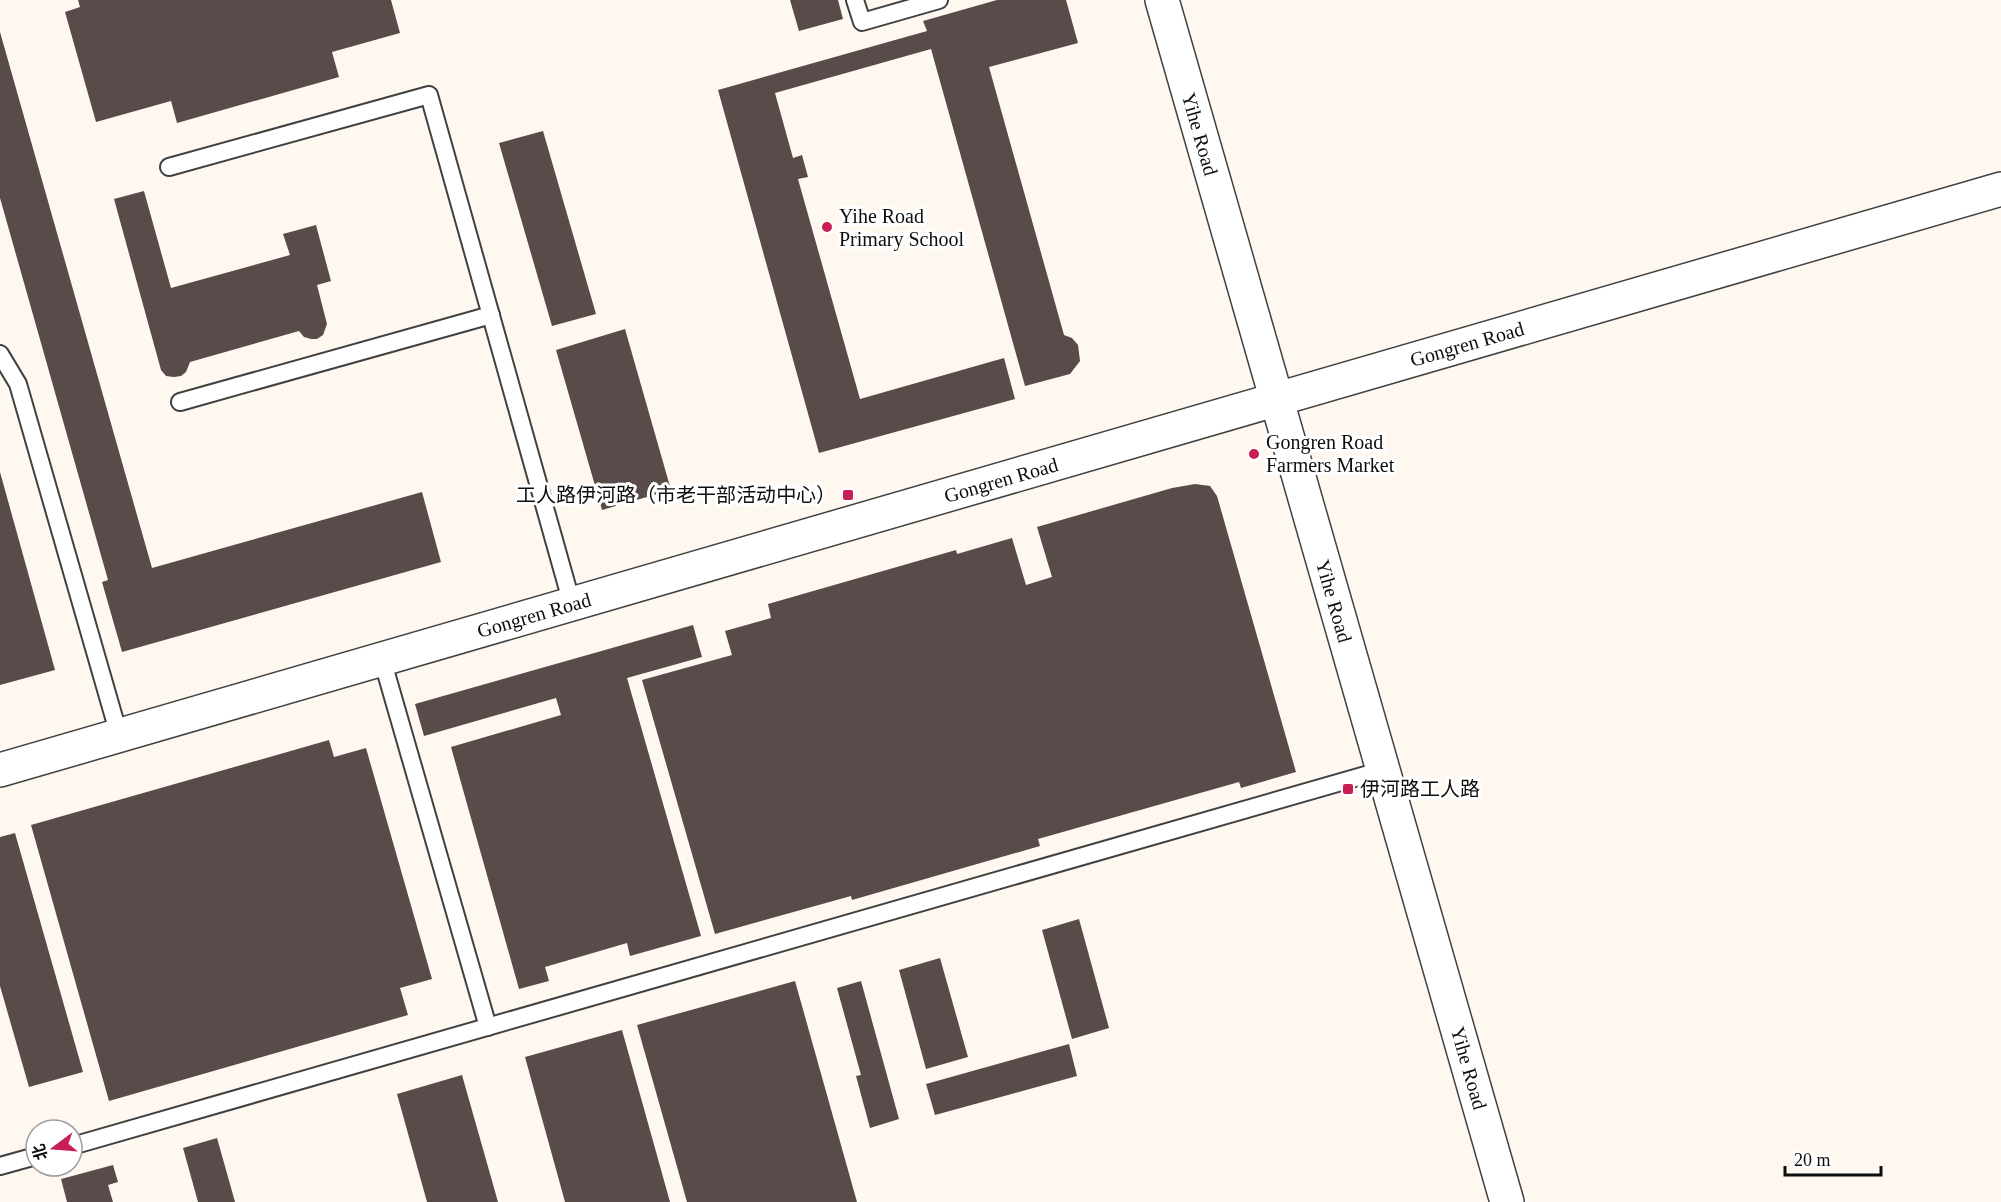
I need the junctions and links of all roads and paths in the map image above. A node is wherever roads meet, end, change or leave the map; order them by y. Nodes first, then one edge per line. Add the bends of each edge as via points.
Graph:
1 (855, 0) edge
2 (939, 0) edge
3 (1162, 0) edge
4 (169, 167) dead end
5 (2001, 189) edge
6 (491, 315) junction
7 (1, 359) edge
8 (1276, 400) junction
9 (180, 402) dead end
10 (572, 604) junction
11 (382, 659) junction
12 (119, 735) junction
13 (0, 770) edge
14 (1383, 770) junction
15 (488, 1027) junction
16 (84, 1143) edge
17 (24, 1159) edge
18 (0, 1166) edge
19 (1507, 1202) edge

1 - 2 lane via 862,22
3 - 8 street, Yihe Road
4 - 6 lane via 429,95
5 - 8 street, Gongren Road
6 - 9 lane
6 - 10 lane
7 - 12 lane via 18,384
8 - 10 street, Gongren Road
8 - 14 street, Yihe Road
10 - 11 street, Gongren Road
11 - 12 street, Gongren Road
11 - 15 lane
12 - 13 street, Gongren Road
14 - 15 lane
14 - 19 street, Yihe Road
15 - 16 lane
17 - 18 lane

